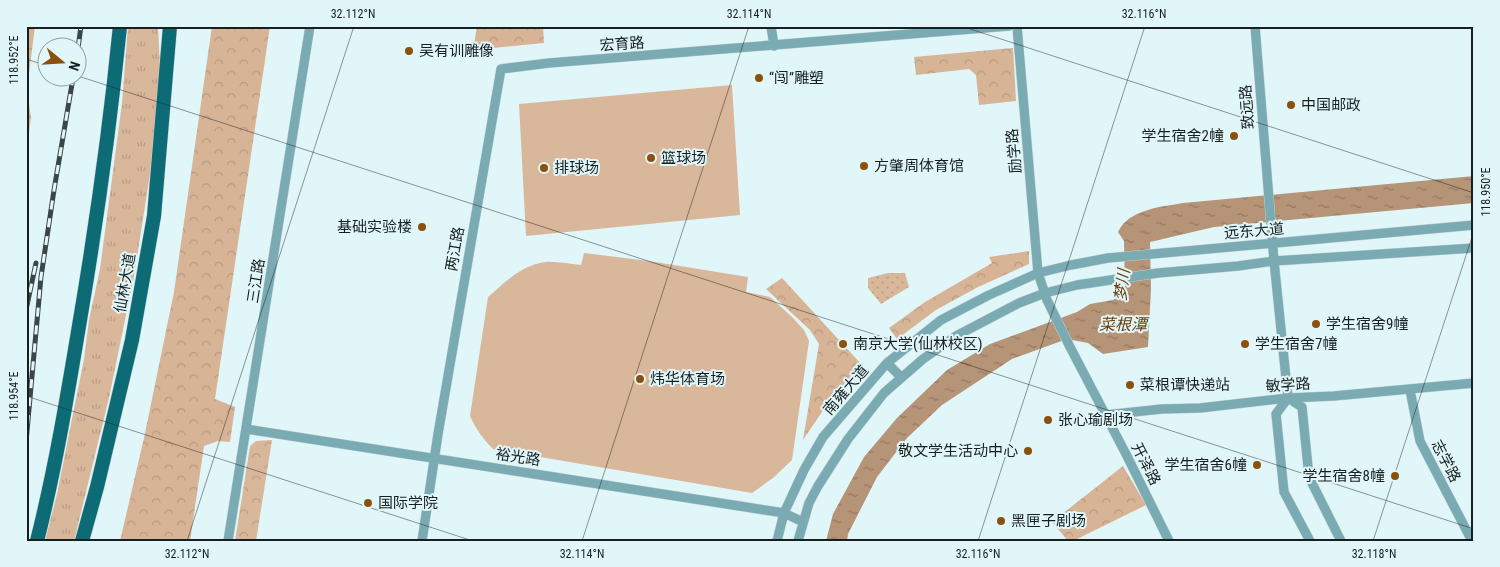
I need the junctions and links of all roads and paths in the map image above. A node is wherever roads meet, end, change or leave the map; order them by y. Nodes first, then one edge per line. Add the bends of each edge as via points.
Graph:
1 (120, 26) edge
2 (170, 26) edge
3 (310, 26) edge
4 (771, 26) edge
5 (1009, 26) edge
6 (1017, 26) edge
7 (1255, 26) edge
8 (774, 46) junction
9 (501, 69) joint
10 (1474, 225) edge
11 (1273, 243) junction
12 (1474, 248) edge
13 (1274, 261) junction
14 (1038, 273) junction
15 (1046, 296) junction
16 (887, 363) junction
17 (901, 377) junction
18 (1474, 383) edge
19 (1410, 390) junction
20 (1288, 398) junction
21 (1105, 415) junction
22 (246, 429) junction
23 (434, 459) junction
24 (784, 513) junction
25 (803, 522) junction
26 (37, 541) edge
27 (82, 541) edge
28 (228, 541) edge
29 (422, 541) edge
30 (777, 541) edge
31 (798, 541) edge
32 (1169, 541) edge
33 (1310, 541) edge
34 (1341, 541) edge
35 (1472, 541) edge

1 - 26 main road via 91,257
2 - 27 main road, 仙林大道 via 154,216 132,340
3 - 22 street, 三江路
4 - 8 street
5 - 8 street, 宏育路
6 - 14 street, 励学路
7 - 11 street, 致远路
8 - 9 street, 宏育路
9 - 23 street, 两江路
10 - 11 street, 远东大道
11 - 13 street, 致远路
11 - 14 street, 远东大道 via 1108,258
12 - 13 street
13 - 15 street via 1110,279 1077,285
13 - 20 street, 致远路
14 - 15 street, 励学路
14 - 16 street, 南雍大道 via 941,320
15 - 17 street, 南雍大道 via 1019,303 956,336
15 - 21 street, 开泽路
16 - 17 street
16 - 24 street, 南雍大道 via 823,437
17 - 25 street, 南雍大道 via 884,393 848,439 818,486
18 - 19 street, 敏学路
19 - 20 street, 敏学路
19 - 35 street, 志学路 via 1420,441
20 - 21 street, 敏学路
20 - 33 street via 1276,414 1284,492
20 - 34 street via 1302,407 1309,477
21 - 32 street, 开泽路
22 - 23 street, 裕光路
22 - 28 street, 三江路
23 - 24 street, 裕光路
23 - 29 street
24 - 25 street, 裕光路
24 - 30 street, 南雍大道
25 - 31 street, 南雍大道

